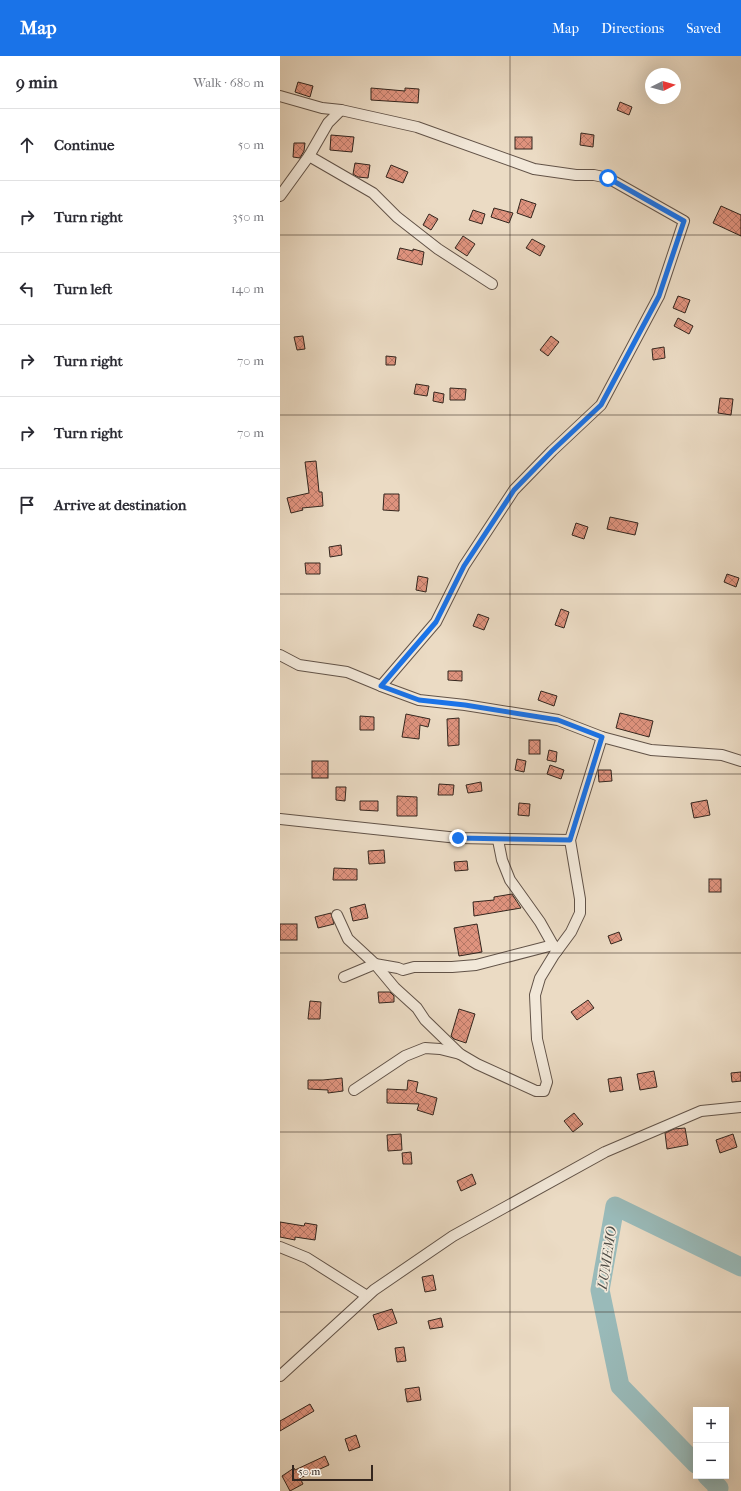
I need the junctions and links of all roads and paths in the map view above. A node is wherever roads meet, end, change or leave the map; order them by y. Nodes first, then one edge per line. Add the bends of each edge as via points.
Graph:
1 (280, 96) edge
2 (341, 110) junction
3 (309, 156) junction
4 (280, 196) edge
5 (492, 284) dead end
6 (280, 655) edge
7 (381, 686) junction
8 (602, 737) junction
9 (741, 761) edge
10 (280, 819) edge
11 (498, 840) junction
12 (570, 840) junction
13 (338, 915) dead end
14 (555, 948) junction
15 (375, 964) junction
16 (344, 978) dead end
17 (460, 1054) junction
18 (354, 1090) dead end
19 (741, 1107) edge
20 (280, 1247) edge
21 (368, 1296) junction
22 (280, 1376) edge

1 - 2 street via 322,108
2 - 3 street via 328,124
2 - 7 street via 417,127 534,169 608,178 684,221 659,296 601,405 514,490 464,566 436,622
3 - 4 street
3 - 5 street via 373,193 397,217 438,249
6 - 7 street via 299,665 347,672
7 - 8 street via 419,700 558,720
8 - 9 street via 651,750 722,755
8 - 12 street
10 - 11 street
11 - 12 street
11 - 14 street via 510,880
12 - 14 street via 580,913 571,932
13 - 15 street via 348,939
14 - 15 street via 476,965 414,966 403,970
14 - 17 street via 540,978 535,996 537,1040 547,1082 544,1091 536,1091
15 - 16 street
15 - 17 street via 395,988 417,1008 425,1020
17 - 18 street via 440,1048 425,1048 405,1056
19 - 21 street via 701,1111 605,1152 453,1236
20 - 21 street via 307,1258
21 - 22 street

